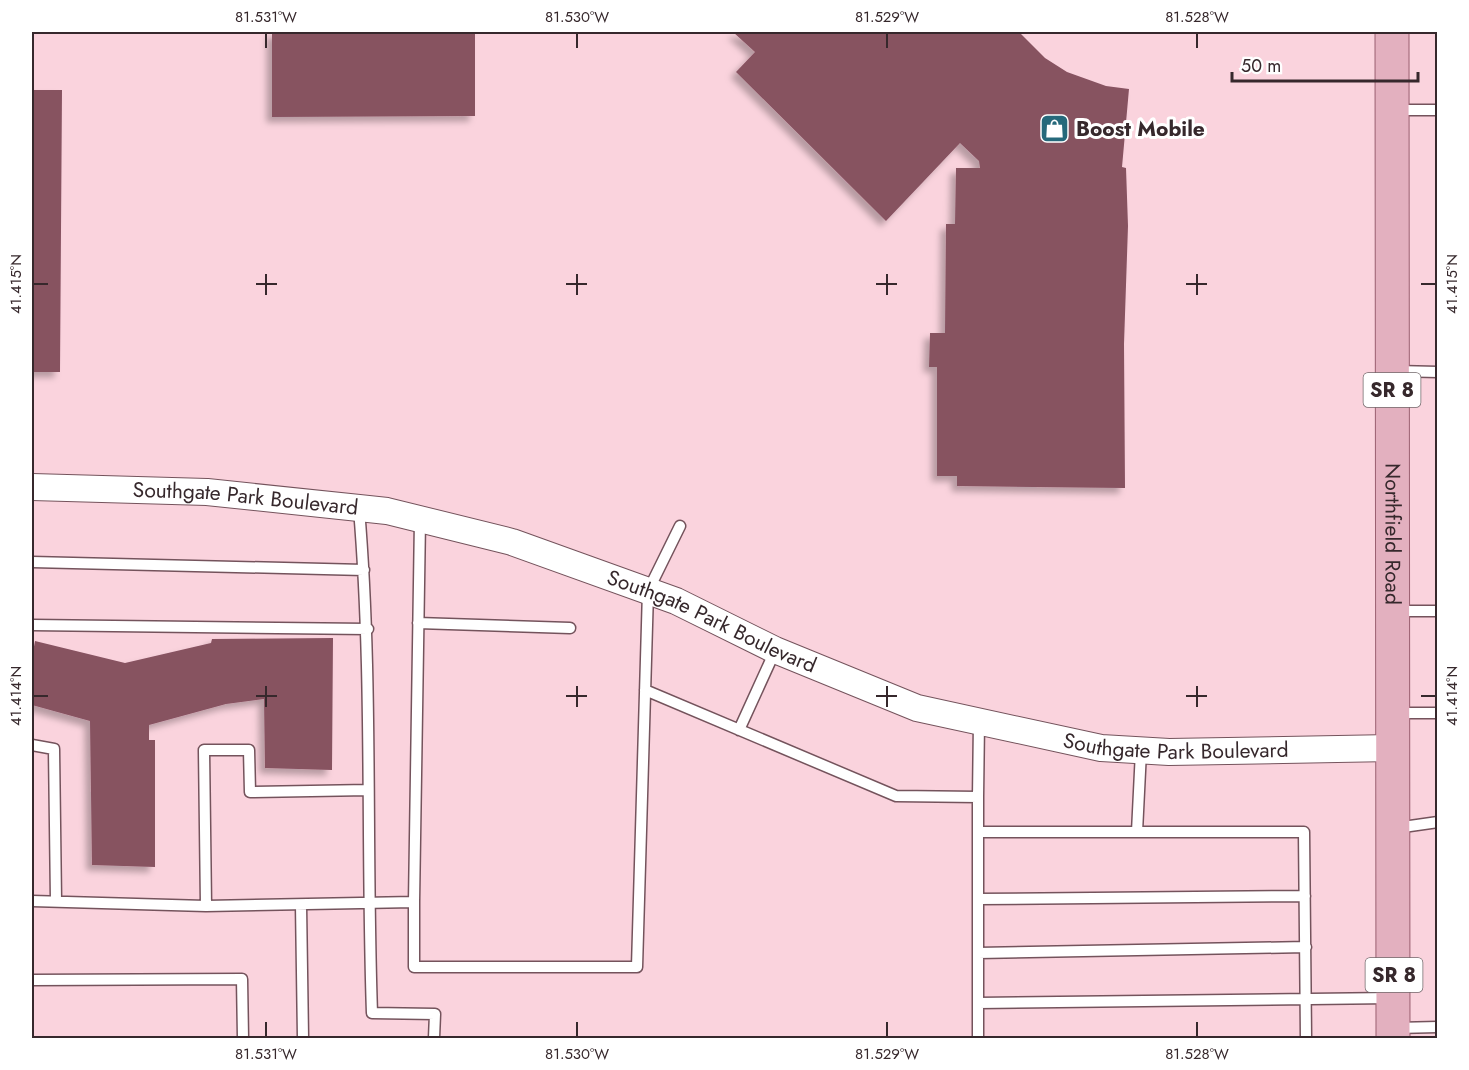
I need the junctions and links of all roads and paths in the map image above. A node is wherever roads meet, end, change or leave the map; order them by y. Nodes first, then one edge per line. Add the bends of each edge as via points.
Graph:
1 (1392, 32) edge
2 (1392, 110) junction
3 (1437, 110) edge
4 (1392, 371) junction
5 (1437, 372) edge
6 (32, 487) edge
7 (359, 508) junction
8 (420, 519) junction
9 (680, 526) dead end
10 (32, 562) edge
11 (364, 570) junction
12 (648, 591) junction
13 (1392, 611) junction
14 (1437, 611) edge
15 (418, 623) junction
16 (32, 625) edge
17 (570, 628) dead end
18 (368, 629) junction
19 (775, 650) junction
20 (645, 690) junction
21 (1392, 713) junction
22 (1437, 713) edge
23 (979, 721) junction
24 (739, 730) junction
25 (32, 745) edge
26 (1392, 748) junction
27 (1141, 750) junction
28 (368, 790) junction
29 (978, 796) junction
30 (1437, 822) edge
31 (1392, 828) junction
32 (978, 832) junction
33 (1137, 832) junction
34 (1305, 896) junction
35 (978, 899) junction
36 (32, 901) edge
37 (56, 901) junction
38 (414, 902) junction
39 (368, 904) junction
40 (301, 905) junction
41 (206, 906) junction
42 (1306, 947) junction
43 (978, 953) junction
44 (32, 980) edge
45 (1306, 999) junction
46 (978, 1003) junction
47 (1394, 1022) edge
48 (1437, 1027) edge
49 (243, 1038) edge
50 (303, 1038) edge
51 (434, 1038) edge
52 (978, 1038) edge
53 (1306, 1038) edge

1 - 2 main road, Northfield Road / SR 8
2 - 3 lane
2 - 4 main road, Northfield Road / SR 8
4 - 5 lane
4 - 13 main road, Northfield Road / SR 8
6 - 7 street, Southgate Park Boulevard via 207,492
7 - 8 street, Southgate Park Boulevard
7 - 11 lane
8 - 12 street, Southgate Park Boulevard via 512,542
8 - 15 lane
9 - 12 lane
10 - 11 lane
11 - 18 lane
12 - 19 street, Southgate Park Boulevard
12 - 20 lane
13 - 14 lane
13 - 21 main road, Northfield Road / SR 8
15 - 17 lane
15 - 38 lane
16 - 18 lane
18 - 28 lane
19 - 23 street, Southgate Park Boulevard via 917,708
19 - 24 lane
20 - 24 lane
20 - 38 lane via 637,967 414,967
21 - 22 lane
21 - 26 main road, Northfield Road / SR 8
23 - 27 street, Southgate Park Boulevard via 1101,748
23 - 29 lane
24 - 29 lane via 896,796
25 - 37 lane via 54,749
26 - 27 street, Southgate Park Boulevard
26 - 31 main road, Northfield Road / SR 8
27 - 33 lane
28 - 39 lane
28 - 41 lane via 250,792 249,750 204,750
29 - 32 lane
30 - 31 lane
31 - 47 main road, Northfield Road / SR 8
32 - 33 lane
32 - 35 lane
33 - 34 lane via 1304,832
34 - 35 lane
34 - 42 lane
35 - 43 lane
36 - 37 lane
37 - 41 lane
38 - 39 lane
39 - 40 lane
39 - 51 lane via 372,1013 435,1014
40 - 41 lane
40 - 50 lane
42 - 43 lane
42 - 45 lane
43 - 46 lane
44 - 49 lane via 242,979
45 - 46 lane
45 - 47 lane
45 - 53 lane
46 - 52 lane
47 - 48 lane

